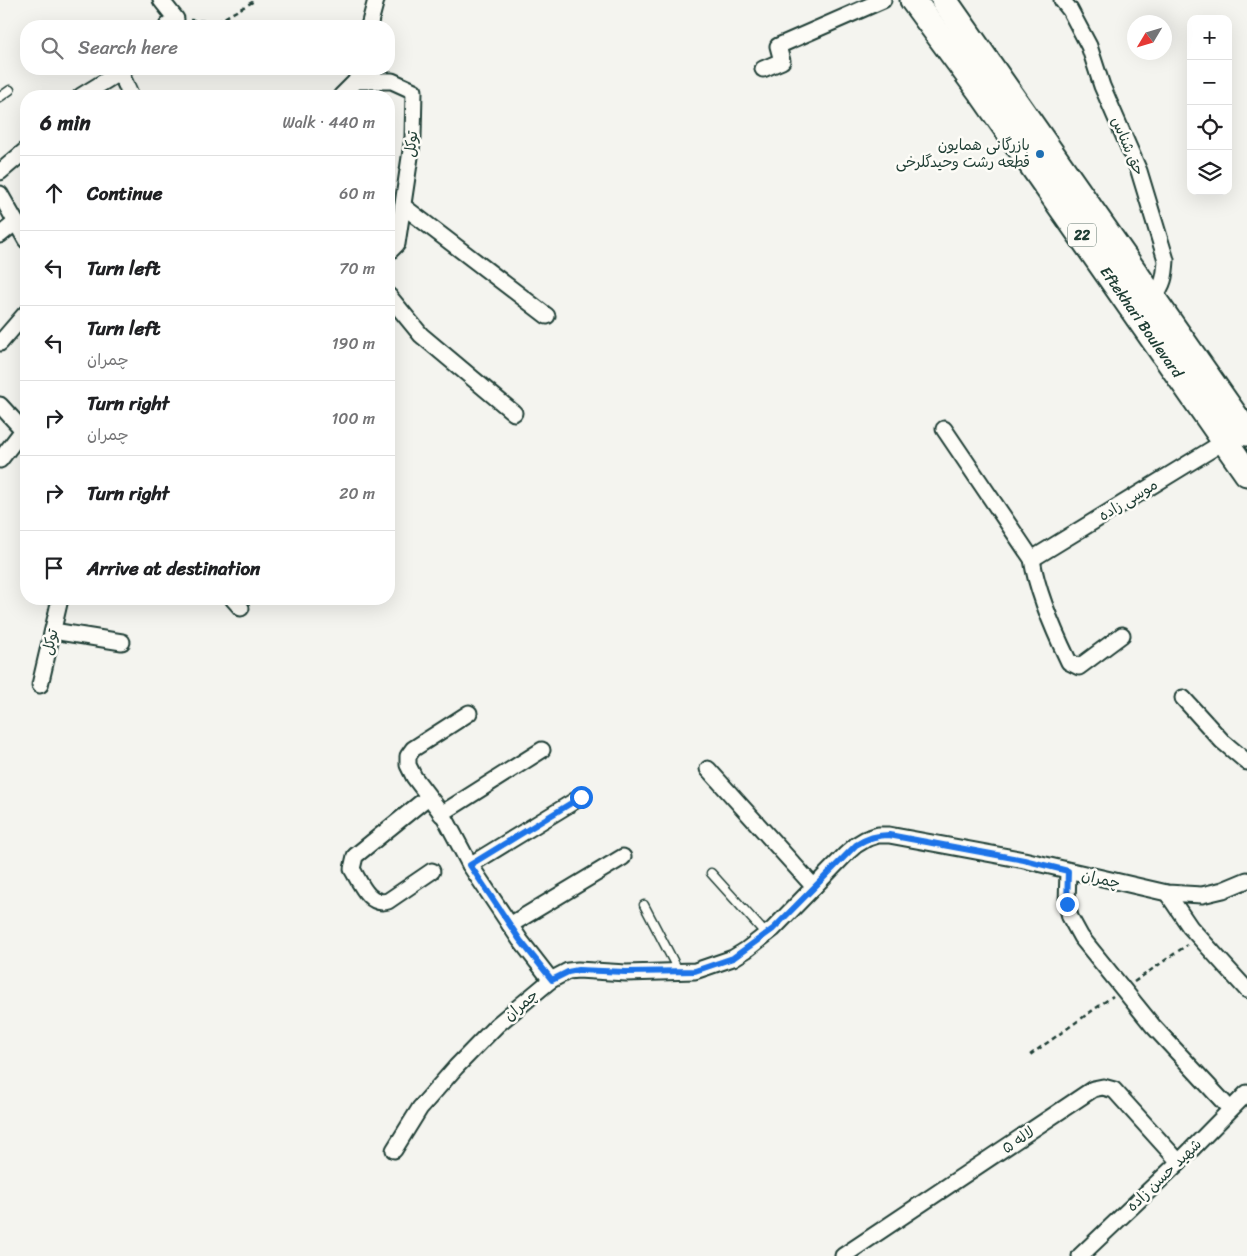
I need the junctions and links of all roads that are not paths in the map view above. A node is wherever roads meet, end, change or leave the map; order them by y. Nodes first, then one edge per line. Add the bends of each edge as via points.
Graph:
1 (161, 0) edge
2 (376, 0) edge
3 (883, 0) edge
4 (913, 0) edge
5 (944, 0) edge
6 (1062, 0) edge
7 (171, 20) edge
8 (371, 20) edge
9 (763, 69) dead end
10 (114, 75) edge
11 (124, 75) edge
12 (358, 75) edge
13 (10, 90) dead end
14 (90, 90) edge
15 (129, 90) edge
16 (347, 90) edge
17 (0, 97) edge
18 (20, 154) edge
19 (2, 166) edge
20 (0, 194) edge
21 (403, 206) junction
22 (16, 222) junction
23 (20, 229) edge
24 (0, 235) edge
25 (395, 246) edge
26 (1153, 298) junction
27 (395, 303) edge
28 (547, 316) dead end
29 (20, 320) edge
30 (0, 343) edge
31 (0, 405) edge
32 (514, 413) dead end
33 (1238, 424) edge
34 (20, 427) edge
35 (944, 429) dead end
36 (20, 434) edge
37 (0, 460) edge
38 (1247, 473) edge
39 (1032, 558) junction
40 (59, 605) edge
41 (53, 631) junction
42 (1122, 635) dead end
43 (122, 642) dead end
44 (40, 684) dead end
45 (1183, 698) dead end
46 (469, 714) dead end
47 (542, 750) dead end
48 (1247, 762) edge
49 (708, 769) dead end
50 (428, 797) junction
51 (581, 797) dead end
52 (441, 814) junction
53 (623, 857) dead end
54 (470, 865) junction
55 (432, 871) dead end
56 (1068, 871) junction
57 (711, 873) dead end
58 (1247, 880) edge
59 (814, 887) junction
60 (1167, 893) junction
61 (644, 905) dead end
62 (510, 925) junction
63 (766, 934) junction
64 (679, 972) junction
65 (552, 980) junction
66 (1247, 990) edge
67 (1247, 1093) edge
68 (1230, 1109) junction
69 (394, 1150) dead end
70 (1179, 1162) junction
71 (843, 1256) edge
72 (1080, 1256) edge

1 - 7 street
2 - 8 street
3 - 9 street via 778,46 782,61
4 - 33 highway, Eftekhari Boulevard / 22
5 - 26 highway, Eftekhari Boulevard / 22
6 - 26 street, حق شناس via 1089,46 1102,86 1139,171 1166,260 1161,288
10 - 14 street
11 - 15 street
12 - 16 street
12 - 21 street, توکل via 392,81 414,92 413,137
13 - 17 lane
18 - 19 street
20 - 22 street
21 - 25 street, توکل
21 - 28 street
22 - 23 street
22 - 24 street
26 - 33 highway, Eftekhari Boulevard / 22
27 - 32 street via 421,335
29 - 30 street
31 - 34 street
33 - 38 highway, Eftekhari Boulevard / 22
33 - 39 street, موسی زاده
35 - 39 street
36 - 37 street
39 - 42 street via 1034,573 1068,662 1079,667
40 - 41 street, توکل
41 - 43 street
41 - 44 street, توکل
45 - 48 street via 1222,741
46 - 50 street via 413,749 408,756 408,765
47 - 52 street
49 - 59 street
50 - 52 street
50 - 55 street via 355,856 352,868 373,900 381,903
51 - 54 street
52 - 54 street
53 - 62 street
54 - 62 street
56 - 59 street, چمران via 878,835 856,845
56 - 60 street, چمران
56 - 68 street via 1067,904 1080,937 1153,1026
57 - 63 lane
58 - 60 street, چمران via 1202,895
59 - 63 street, چمران
60 - 66 street via 1190,927
61 - 64 lane
62 - 65 street
63 - 64 street, چمران via 733,958 695,971
64 - 65 street, چمران via 578,970
65 - 69 street, چمران via 497,1025 456,1067 420,1108
67 - 68 street, شهید حسن زاده
68 - 70 street, شهید حسن زاده
70 - 71 street, لاله ۵ via 1114,1090 1093,1089
70 - 72 street, شهید حسن زاده

